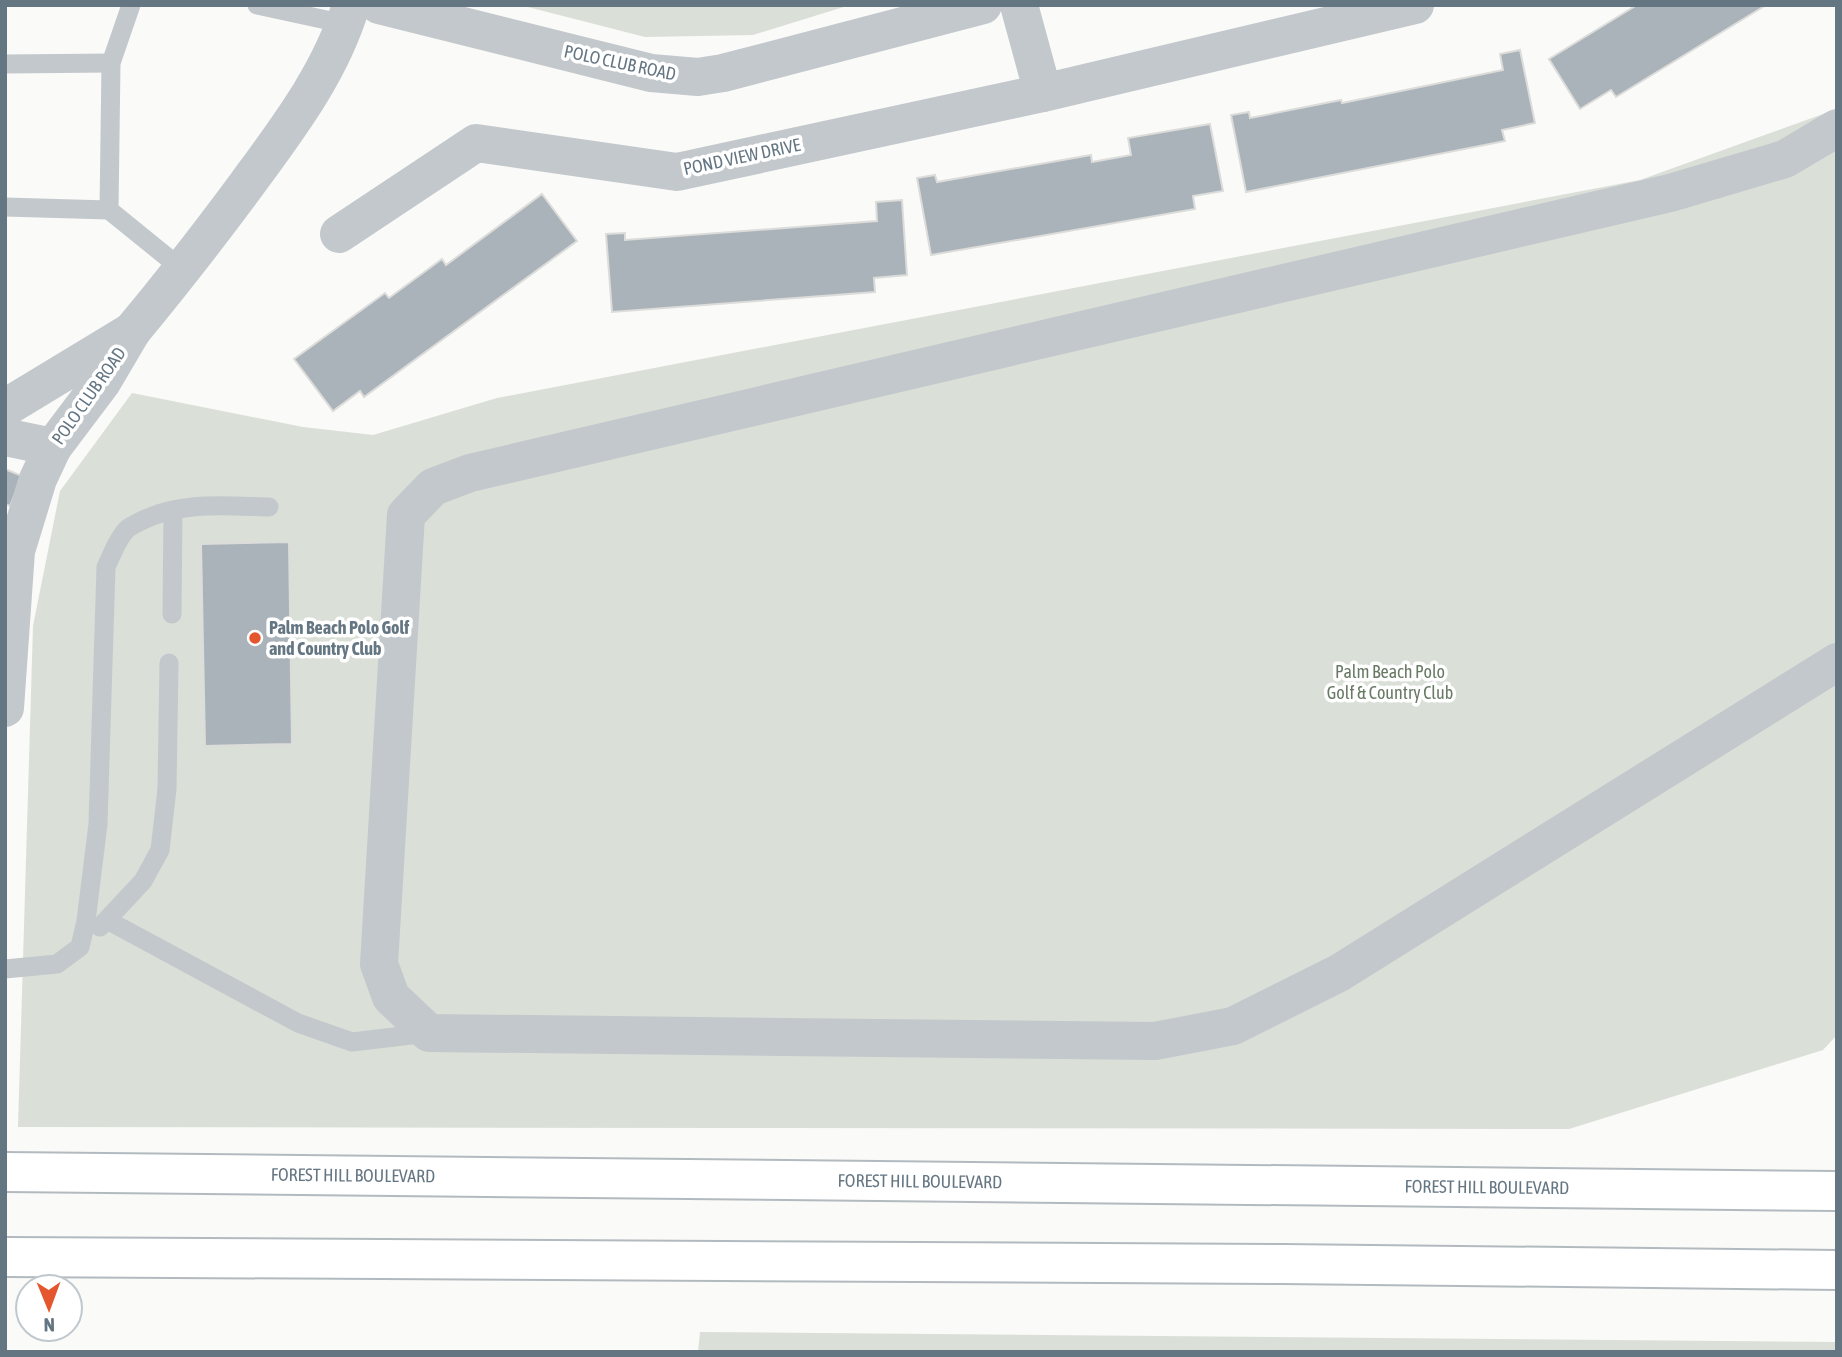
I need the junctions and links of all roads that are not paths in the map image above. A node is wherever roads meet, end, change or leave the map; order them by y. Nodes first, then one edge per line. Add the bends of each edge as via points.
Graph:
1 (131, 5) edge
2 (257, 5) edge
3 (379, 5) edge
4 (984, 5) edge
5 (1019, 5) edge
6 (1415, 5) edge
7 (348, 15) edge
8 (111, 63) junction
9 (5, 64) edge
10 (1043, 93) junction
11 (1837, 128) edge
12 (5, 206) edge
13 (109, 209) junction
14 (339, 234) dead end
15 (183, 270) junction
16 (132, 331) junction
17 (5, 408) edge
18 (5, 437) edge
19 (53, 447) junction
20 (270, 507) dead end
21 (173, 510) junction
22 (172, 614) dead end
23 (1837, 662) edge
24 (169, 663) dead end
25 (5, 708) edge
26 (107, 920) junction
27 (79, 947) junction
28 (5, 969) edge
29 (429, 1033) junction
30 (5, 1172) edge
31 (1837, 1191) edge
32 (5, 1256) edge
33 (1837, 1270) edge

1 - 8 lane
2 - 7 lane
3 - 4 street, POLO CLUB ROAD via 652,73 698,77
5 - 10 street
6 - 10 street, POND VIEW DRIVE
7 - 15 street, POLO CLUB ROAD via 301,111
8 - 9 lane
8 - 13 lane
10 - 14 street, POND VIEW DRIVE via 677,172 477,143
11 - 29 street via 1785,159 1670,193 470,473 433,487 406,515 379,964 391,997
12 - 13 lane
13 - 15 lane
15 - 16 street, POLO CLUB ROAD
16 - 17 street, POLO CLUB ROAD
16 - 19 street, POLO CLUB ROAD via 102,382
18 - 19 street
19 - 25 street, POLO CLUB ROAD via 16,551
20 - 21 lane via 209,505
21 - 22 lane
21 - 27 lane via 128,528 106,567 98,824
23 - 29 street via 1339,973 1233,1026 1155,1041
24 - 26 lane via 167,789 160,850 143,881
26 - 27 lane
26 - 29 lane via 298,1023 352,1042
27 - 28 lane via 57,964
30 - 31 main road, FOREST HILL BOULEVARD
32 - 33 main road

